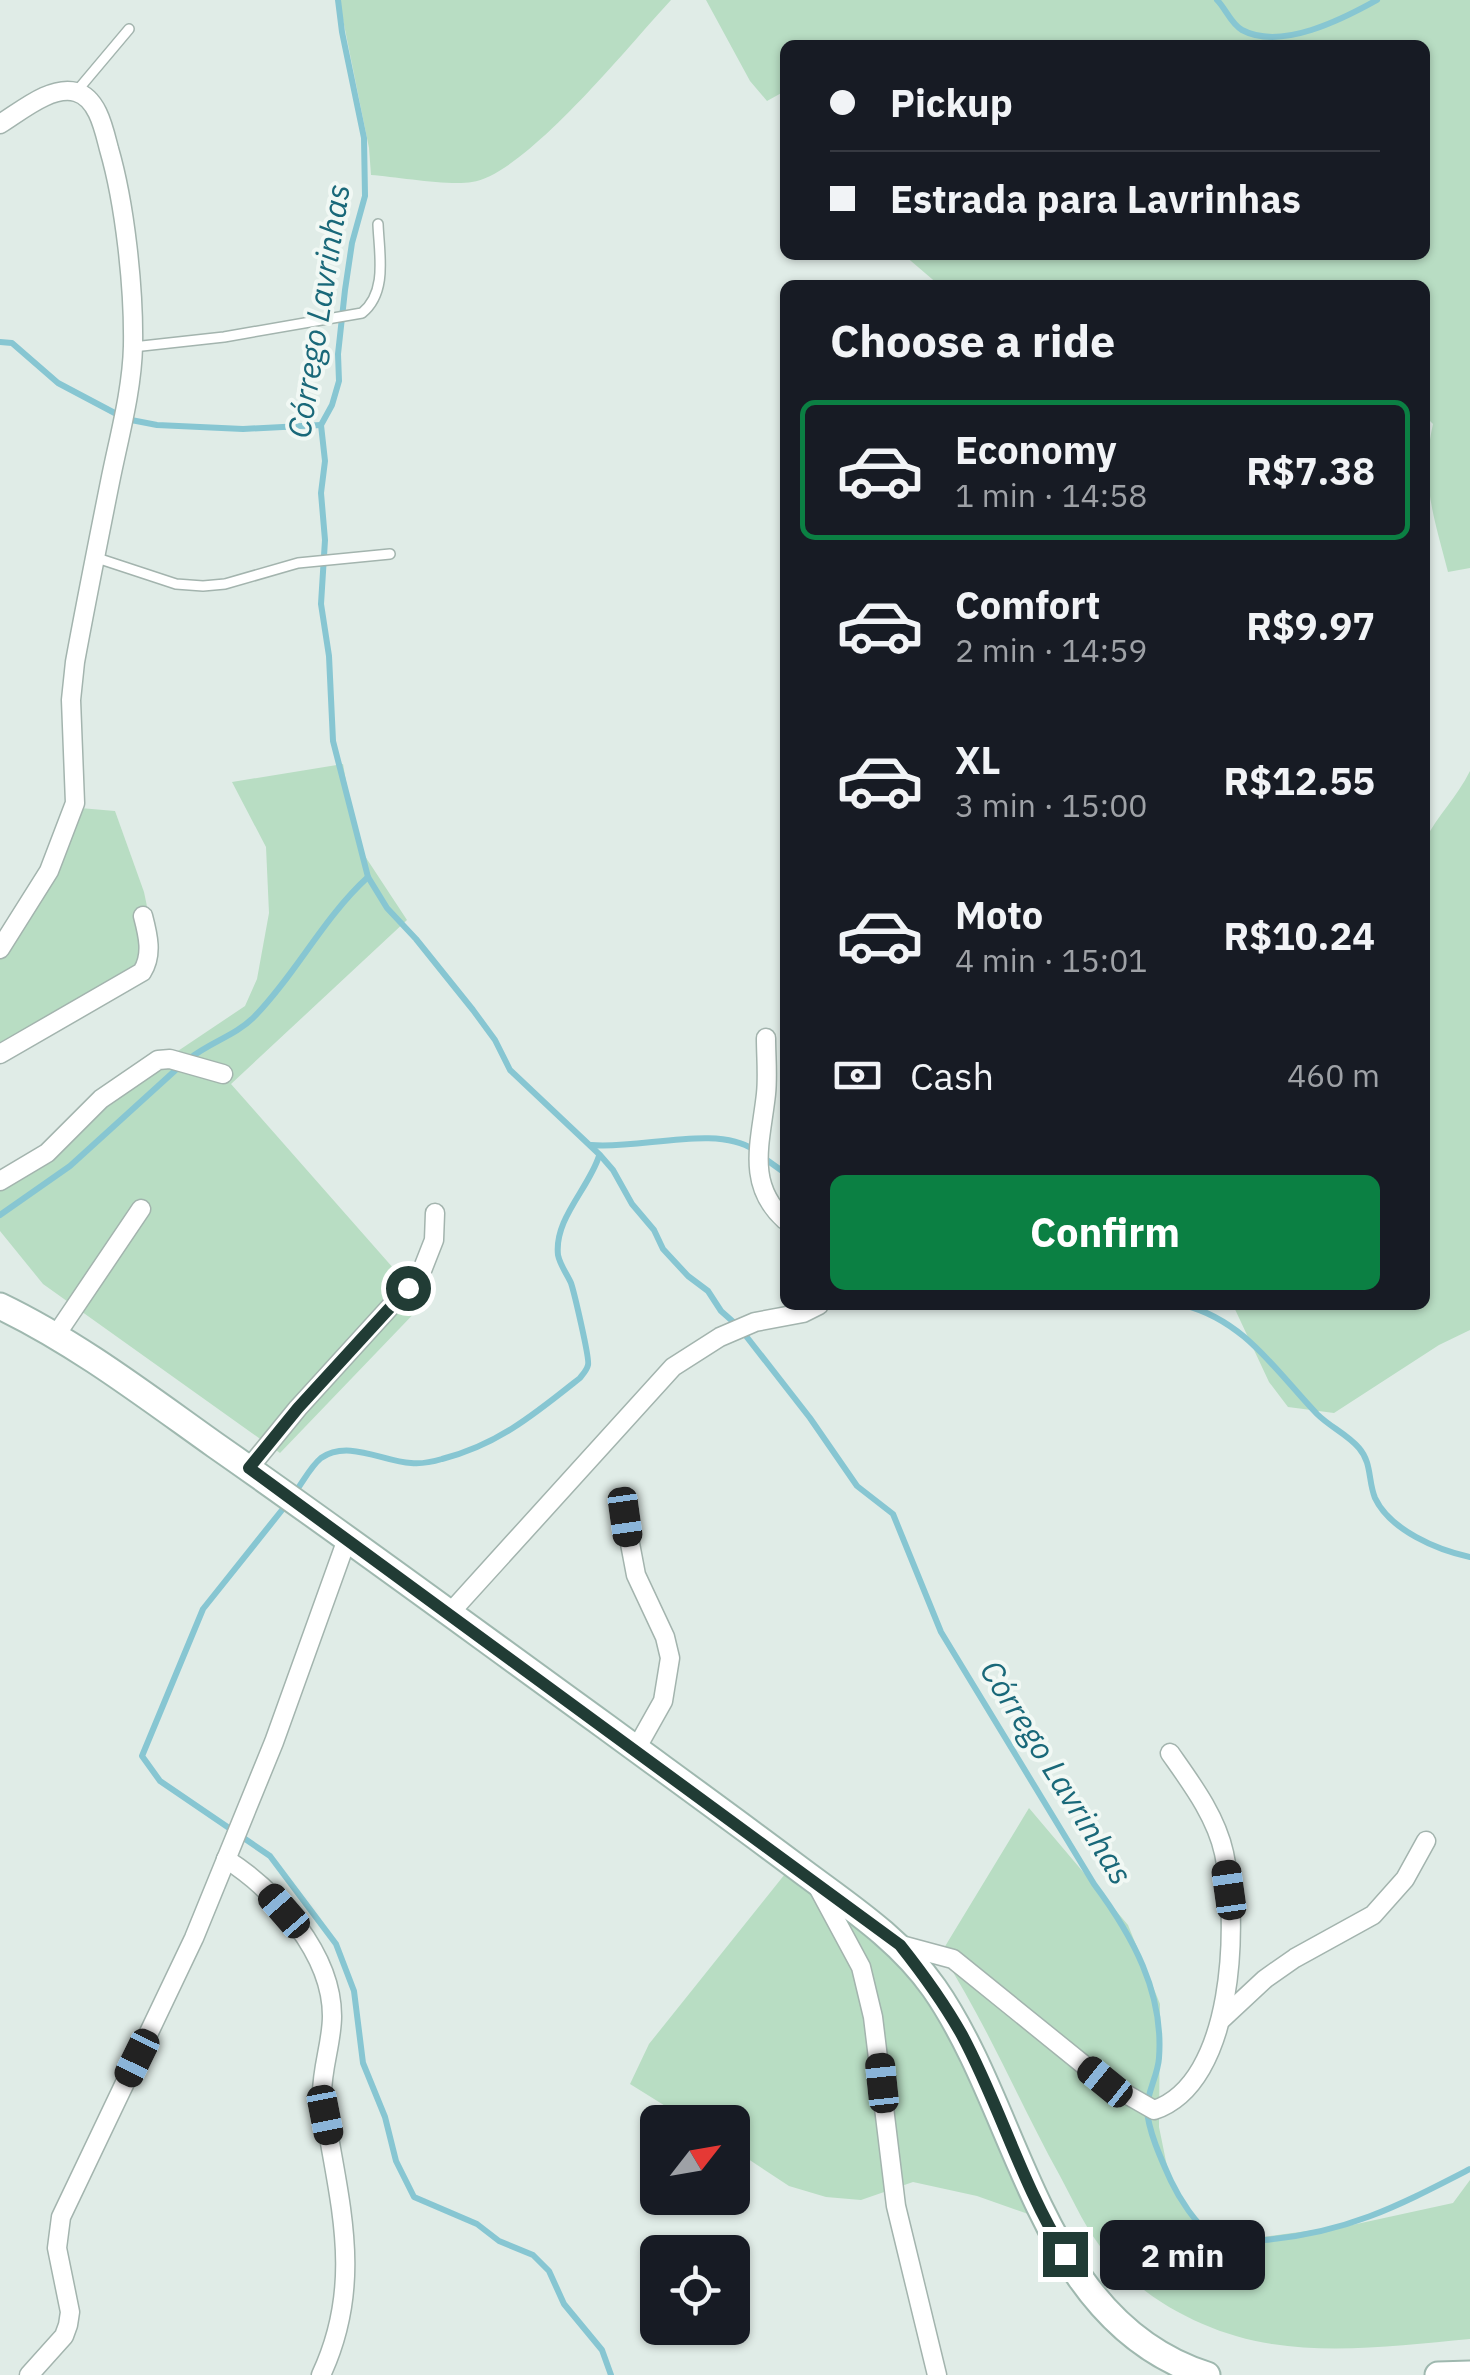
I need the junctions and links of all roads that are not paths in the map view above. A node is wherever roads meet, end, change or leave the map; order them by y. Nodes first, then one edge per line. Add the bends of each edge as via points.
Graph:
1 (129, 30) dead end
2 (76, 92) junction
3 (1, 123) edge
4 (378, 224) dead end
5 (133, 348) junction
6 (390, 554) dead end
7 (94, 557) junction
8 (144, 916) dead end
9 (0, 950) edge
10 (766, 1038) dead end
11 (0, 1054) edge
12 (223, 1074) dead end
13 (0, 1181) edge
14 (140, 1209) dead end
15 (435, 1213) dead end
16 (780, 1214) edge
17 (0, 1306) edge
18 (809, 1310) edge
19 (56, 1335) junction
20 (249, 1468) junction
21 (625, 1517) dead end
22 (346, 1539) junction
23 (450, 1614) junction
24 (636, 1749) junction
25 (1170, 1752) dead end
26 (1426, 1841) dead end
27 (226, 1859) junction
28 (814, 1880) junction
29 (900, 1945) junction
30 (1221, 2019) junction
31 (1470, 2374) edge
32 (29, 2375) edge
33 (321, 2375) edge
34 (937, 2375) edge
35 (1207, 2375) edge
36 (1438, 2375) edge

1 - 2 lane
2 - 3 street via 48,96
2 - 5 street via 96,110 114,166
4 - 5 lane via 379,285 362,313
5 - 7 street
6 - 7 lane via 298,564 204,586 176,584
7 - 9 street via 71,700 75,803 49,871
8 - 11 street via 148,946 142,972
10 - 16 street via 756,1157 766,1199
12 - 13 street via 158,1060
14 - 19 street
15 - 20 street via 434,1240 421,1272
17 - 19 street
18 - 23 street via 755,1322 673,1367
19 - 20 street
20 - 22 street
21 - 24 street via 636,1574 670,1658 662,1701
22 - 23 street
22 - 27 street
23 - 24 street
24 - 28 street
25 - 30 street via 1224,1851 1230,1966
26 - 30 street via 1374,1915 1295,1958
27 - 32 street via 60,2217 57,2248 68,2325
27 - 33 street via 284,1911 312,1950 330,1993 322,2094 347,2264 346,2297
28 - 29 street
28 - 34 street via 861,1968 874,2017 896,2206
29 - 30 street via 953,1959 1105,2082 1154,2110 1191,2082
29 - 35 street via 963,2038 1034,2197 1076,2270 1149,2348
31 - 36 street

